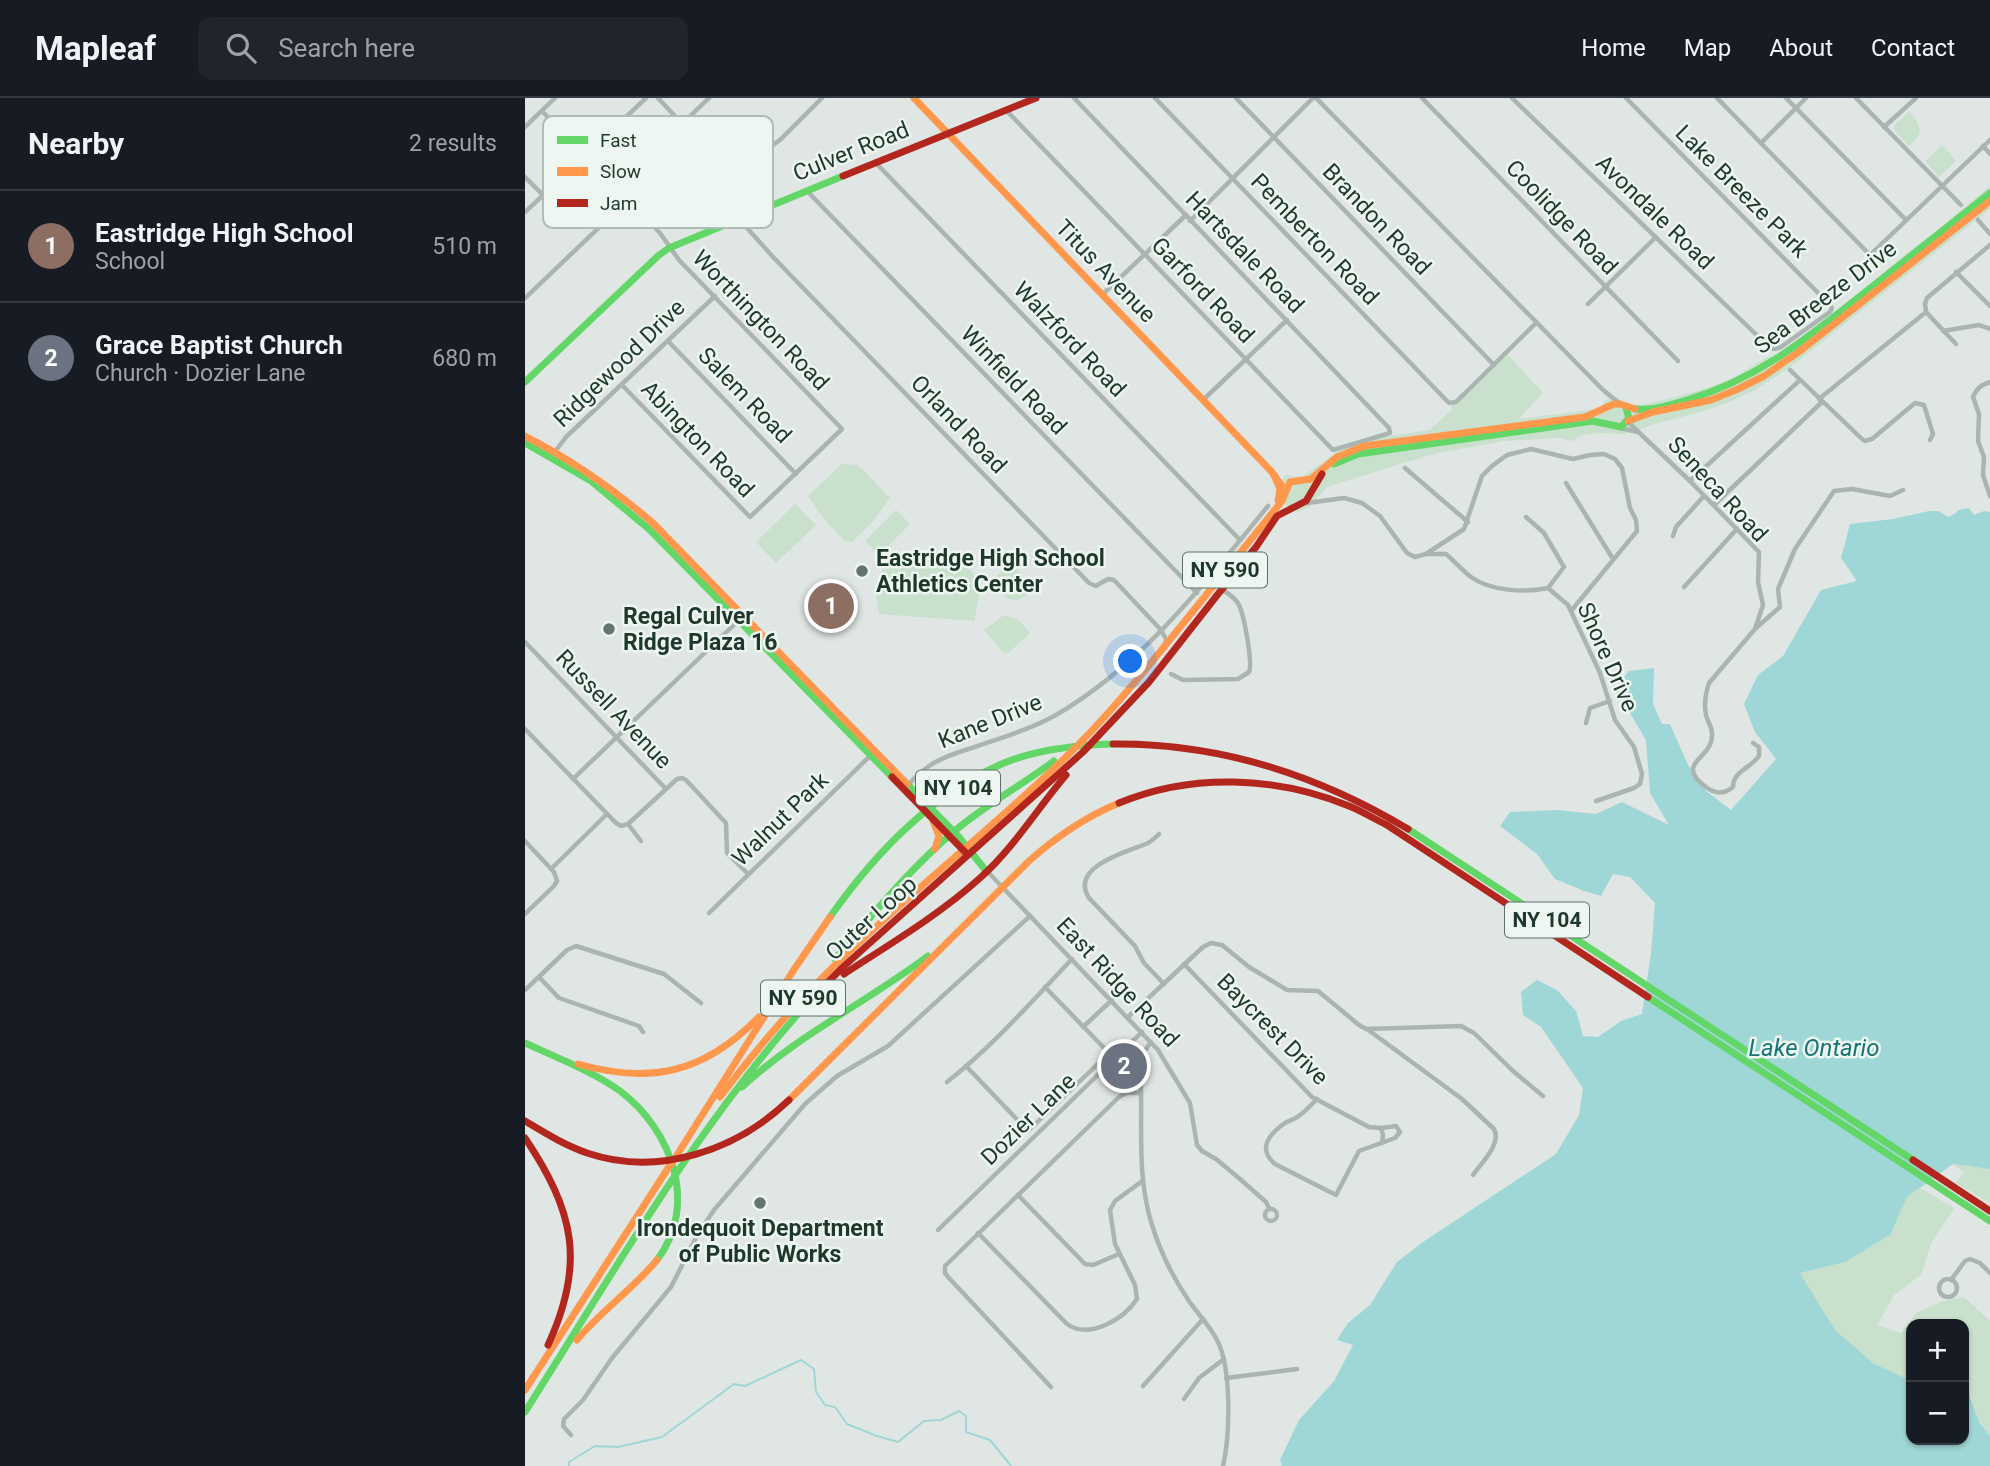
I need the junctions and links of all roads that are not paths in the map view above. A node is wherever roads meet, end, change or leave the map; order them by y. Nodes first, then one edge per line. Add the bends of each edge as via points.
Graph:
1 (555, 98) edge
2 (646, 98) edge
3 (658, 98) edge
4 (709, 98) edge
5 (823, 98) edge
6 (914, 98) edge
7 (1036, 98) edge
8 (1074, 98) edge
9 (1155, 98) edge
10 (1236, 98) edge
11 (1315, 98) edge
12 (1422, 98) edge
13 (1512, 98) edge
14 (1626, 98) edge
15 (1717, 98) edge
16 (1786, 98) edge
17 (1806, 98) edge
18 (1856, 98) edge
19 (1916, 98) edge
20 (1796, 108) junction
21 (1006, 110) junction
22 (542, 111) junction
23 (547, 116) edge
24 (627, 116) edge
25 (675, 116) edge
26 (690, 116) edge
27 (525, 127) edge
28 (1884, 127) junction
29 (947, 132) junction
30 (1274, 137) junction
31 (1990, 140) edge
32 (1761, 143) junction
33 (773, 145) edge
34 (1983, 146) junction
35 (1990, 154) edge
36 (875, 162) junction
37 (525, 177) edge
38 (1233, 179) junction
39 (1941, 185) junction
40 (806, 190) junction
41 (1990, 193) edge
42 (543, 195) joint
43 (1990, 201) edge
44 (773, 204) edge
45 (1961, 205) dead end
46 (525, 212) edge
47 (1186, 215) junction
48 (1191, 220) junction
49 (1906, 220) junction
50 (1977, 220) dead end
51 (599, 228) edge
52 (655, 228) edge
53 (716, 228) edge
54 (748, 228) edge
55 (1990, 234) edge
56 (1656, 237) junction
57 (1990, 245) edge
58 (669, 248) junction
59 (1145, 254) junction
60 (1957, 272) junction
61 (1606, 286) junction
62 (1102, 295) junction
63 (715, 296) junction
64 (525, 298) edge
65 (1587, 304) dead end
66 (1990, 306) edge
67 (1926, 312) junction
68 (1287, 320) junction
69 (1536, 323) junction
70 (1990, 330) edge
71 (1943, 331) junction
72 (668, 341) junction
73 (1956, 344) dead end
74 (1774, 349) joint
75 (1246, 360) junction
76 (1678, 361) dead end
77 (1494, 365) junction
78 (1790, 370) dead end
79 (1800, 380) junction
80 (525, 382) edge
81 (1990, 382) edge
82 (622, 385) junction
83 (1602, 390) junction
84 (1203, 400) junction
85 (1821, 400) junction
86 (1623, 406) junction
87 (1607, 408) junction
88 (1628, 421) junction
89 (1606, 422) junction
90 (1620, 428) junction
91 (1391, 431) joint
92 (1639, 432) junction
93 (525, 436) edge
94 (1930, 440) dead end
95 (525, 443) edge
96 (553, 454) junction
97 (1405, 468) dead end
98 (1273, 473) junction
99 (796, 474) junction
100 (1298, 480) junction
101 (1690, 481) junction
102 (1566, 483) dead end
103 (1903, 490) dead end
104 (1285, 492) junction
105 (1310, 493) junction
106 (1989, 495) edge
107 (1705, 496) junction
108 (1330, 500) junction
109 (1301, 504) junction
110 (1714, 505) junction
111 (1270, 509) junction
112 (1526, 517) dead end
113 (1468, 522) junction
114 (1737, 528) junction
115 (1673, 536) dead end
116 (1240, 540) junction
117 (1426, 554) junction
118 (1613, 559) junction
119 (1684, 587) dead end
120 (1548, 588) junction
121 (1222, 589) junction
122 (1197, 593) junction
123 (1571, 611) junction
124 (741, 619) junction
125 (1755, 629) junction
126 (1161, 630) junction
127 (1177, 631) junction
128 (525, 642) edge
129 (1164, 647) junction
130 (1171, 674) dead end
131 (1610, 701) junction
132 (1586, 723) dead end
133 (525, 729) edge
134 (617, 738) junction
135 (1753, 743) dead end
136 (872, 754) junction
137 (1081, 756) junction
138 (1062, 757) junction
139 (573, 779) junction
140 (905, 787) junction
141 (666, 789) junction
142 (1597, 801) dead end
143 (607, 814) junction
144 (935, 819) junction
145 (628, 824) junction
146 (1159, 834) dead end
147 (951, 835) junction
148 (525, 841) edge
149 (641, 841) dead end
150 (980, 841) junction
151 (932, 852) junction
152 (955, 863) junction
153 (551, 869) junction
154 (987, 872) junction
155 (748, 874) junction
156 (709, 913) dead end
157 (525, 914) edge
158 (1030, 916) junction
159 (971, 920) junction
160 (1072, 959) junction
161 (799, 962) junction
162 (1603, 962) junction
163 (1184, 964) junction
164 (539, 977) junction
165 (1164, 984) junction
166 (1045, 987) junction
167 (525, 990) edge
168 (812, 998) junction
169 (1112, 1000) junction
170 (701, 1003) dead end
171 (794, 1007) junction
172 (1128, 1017) junction
173 (1083, 1027) junction
174 (1366, 1028) junction
175 (643, 1032) dead end
176 (1142, 1032) junction
177 (1151, 1042) junction
178 (525, 1043) edge
179 (966, 1066) junction
180 (947, 1082) dead end
181 (1141, 1093) junction
182 (1543, 1096) dead end
183 (1317, 1100) junction
184 (525, 1121) edge
185 (1381, 1128) junction
186 (525, 1138) edge
187 (696, 1142) junction
188 (1381, 1143) junction
189 (677, 1155) junction
190 (1472, 1175) dead end
191 (1141, 1182) junction
192 (1018, 1195) junction
193 (1963, 1198) junction
194 (1269, 1208) dead end
195 (1990, 1211) edge
196 (1990, 1221) edge
197 (938, 1230) dead end
198 (978, 1233) junction
199 (1119, 1254) junction
200 (1990, 1273) edge
201 (1951, 1280) dead end
202 (1203, 1319) junction
203 (1224, 1359) junction
204 (1297, 1369) dead end
205 (1226, 1378) junction
206 (544, 1383) junction
207 (1143, 1386) dead end
208 (1051, 1387) dead end
209 (525, 1389) edge
210 (1184, 1399) dead end
211 (525, 1412) edge
212 (571, 1435) dead end
213 (1223, 1466) edge

1 - 22 street
2 - 24 street
3 - 25 street
4 - 26 street
5 - 33 street
6 - 29 main road, Titus Avenue
7 - 21 main road, Culver Road
8 - 47 street, Hartsdale Road
9 - 38 street, Pemberton Road
10 - 30 street, Brandon Road
11 - 30 street
11 - 69 street
12 - 61 street, Coolidge Road
13 - 56 street, Avondale Road
14 - 74 street, Lake Breeze Park via 1832,308
15 - 32 street
16 - 20 street
17 - 20 street
18 - 28 street
19 - 28 street
20 - 32 street
20 - 49 street
21 - 29 main road, Culver Road
21 - 59 street, Garford Road
22 - 23 street, Worthington Road
22 - 27 street
28 - 39 street
29 - 36 main road, Culver Road
29 - 62 main road, Titus Avenue
30 - 38 street
30 - 77 street, Brandon Road
31 - 34 street
32 - 49 street via 1870,255
34 - 35 street
34 - 39 street
36 - 40 main road, Culver Road
36 - 116 street, Walzford Road
37 - 42 street
38 - 48 street
38 - 77 street, Pemberton Road via 1451,404
39 - 45 street
39 - 49 street
40 - 44 main road, Culver Road
40 - 122 street, Winfield Road
41 - 86 main road, Sea Breeze Drive via 1769,365 1690,398 1638,410
42 - 46 street
43 - 88 main road, Sea Breeze Drive via 1771,372 1715,399 1648,412
47 - 48 street, Hartsdale Road
47 - 59 street
48 - 68 street, Hartsdale Road
50 - 55 street
51 - 64 street
52 - 58 street, Worthington Road
53 - 58 main road, Culver Road
54 - 126 street, Orland Road via 1089,583 1096,586 1114,580
56 - 61 street
56 - 74 street, Avondale Road
57 - 60 street
58 - 63 street, Worthington Road
58 - 80 main road, Culver Road
59 - 62 street
59 - 75 street, Garford Road
60 - 66 street
60 - 67 street via 1927,298
61 - 65 street
61 - 76 street, Coolidge Road
62 - 84 main road, Titus Avenue
63 - 72 street, Ridgewood Drive
63 - 99 street, Worthington Road via 842,429
67 - 71 street
67 - 85 street
68 - 75 street
68 - 91 street, Hartsdale Road
69 - 77 street
69 - 83 street
70 - 71 street via 1979,325
71 - 73 street
72 - 82 street, Ridgewood Drive
72 - 99 street, Salem Road
75 - 84 street
75 - 91 street, Garford Road via 1333,450
78 - 79 street
79 - 85 street
79 - 101 street
81 - 106 street via 1973,397
82 - 96 street, Ridgewood Drive
82 - 99 street, Abington Road via 750,517
83 - 86 street
83 - 87 street
84 - 98 main road, Titus Avenue
85 - 94 street via 1865,441 1910,406 1924,405 1933,434
85 - 110 street
86 - 87 main road via 1615,403
86 - 88 main road
87 - 89 main road
87 - 100 main road via 1585,417 1364,446 1335,458 1312,478
88 - 90 main road
88 - 92 street, Seneca Road
89 - 90 main road
89 - 105 main road via 1353,455 1328,468
90 - 92 street, Seneca Road
92 - 101 street, Seneca Road
93 - 96 main road, East Ridge Road
95 - 96 main road, East Ridge Road
96 - 124 main road, East Ridge Road via 641,522
97 - 113 street
98 - 100 main road, Titus Avenue
98 - 104 main road, Titus Avenue
98 - 111 main road via 1280,491
100 - 104 main road via 1289,483
100 - 105 main road via 1307,484
101 - 107 street, Seneca Road
102 - 118 street
103 - 125 street via 1890,496 1852,489 1834,491 1794,550 1779,589 1780,607
104 - 109 main road via 1291,503
104 - 111 main road, NY 590
105 - 108 street
105 - 109 main road
107 - 110 street, Seneca Road
107 - 115 street
108 - 109 street
108 - 117 street via 1346,498 1365,504 1380,516 1407,553
109 - 121 main road, Outer Loop / NY 590 via 1277,516
110 - 114 street, Seneca Road
111 - 116 street, Kane Drive
111 - 127 main road, NY 590
112 - 120 street, Shore Drive via 1544,533 1563,567
113 - 117 street
113 - 118 street via 1482,476 1507,456 1531,449 1573,459 1604,454 1622,468 1637,531
114 - 119 street
114 - 125 street, Seneca Road via 1759,552 1763,605
116 - 122 street, Kane Drive
117 - 120 street via 1445,554 1472,578 1490,586 1530,591
118 - 123 street
120 - 123 street, Shore Drive
121 - 130 street via 1241,608 1252,661 1249,672 1238,679 1210,680 1183,680
121 - 137 main road, Outer Loop / NY 590
122 - 126 street, Kane Drive
123 - 131 street, Shore Drive
124 - 134 street
124 - 136 main road, East Ridge Road
125 - 135 street via 1709,683 1705,709 1712,743 1693,764 1695,777 1710,790 1728,791 1735,775 1759,756
126 - 127 street
126 - 129 street
126 - 140 street, Kane Drive via 1114,674 1071,705 1033,727 935,762
127 - 129 main road, NY 590
128 - 134 street, Russell Avenue
129 - 138 main road, NY 590
131 - 132 street via 1590,708
131 - 142 street, Shore Drive via 1615,720 1635,747 1641,778 1634,788
133 - 139 street
134 - 139 street
134 - 141 street, Russell Avenue
136 - 140 main road, East Ridge Road
136 - 155 street, Walnut Park
137 - 150 main road, Outer Loop / NY 590
137 - 154 main road
138 - 147 main road
138 - 150 main road, Outer Loop / NY 590
139 - 143 street
140 - 144 main road, East Ridge Road
141 - 145 street
141 - 155 street, Russell Avenue via 680,778 688,781 726,822 727,853
143 - 145 street via 618,825
143 - 153 street
144 - 147 main road, East Ridge Road
144 - 151 main road via 939,839
145 - 149 street
146 - 165 street via 1093,870 1084,888
147 - 151 main road
147 - 154 main road, East Ridge Road
148 - 153 street
150 - 152 main road, Outer Loop / NY 590
151 - 171 main road via 881,904
152 - 168 main road, Outer Loop / NY 590
152 - 171 main road, Outer Loop / NY 590 via 840,961
153 - 157 street via 556,884
154 - 158 street, East Ridge Road
154 - 168 main road via 934,915
155 - 156 street, Walnut Park
158 - 160 street, East Ridge Road
158 - 212 street via 888,1046 837,1076 805,1104 723,1198 671,1287 564,1419 563,1426
159 - 162 main road, NY 104 via 1039,852 1094,813 1171,787 1260,782 1316,793 1348,805
159 - 184 main road, NY 104 via 775,1113 745,1135 712,1150 646,1162 615,1160 552,1139
159 - 187 main road via 909,971 772,1059
160 - 166 street
160 - 169 street, East Ridge Road
161 - 162 main road, NY 104 via 874,861 922,814 958,787 1033,754 1129,744 1253,760 1339,791 1410,830
161 - 178 main road, NY 104 via 738,1038 679,1069 643,1075 610,1072
161 - 189 main road
162 - 193 main road, NY 104
163 - 165 street
163 - 174 street via 1207,944 1219,944 1287,990 1318,991
163 - 183 street, Baycrest Drive
164 - 167 street
164 - 170 street via 576,946 664,974
164 - 175 street via 559,998 639,1026
165 - 172 street
166 - 173 street
166 - 179 street
168 - 187 main road, Outer Loop / NY 590 via 753,1065
169 - 172 street, East Ridge Road
169 - 173 street
171 - 189 main road, Outer Loop / NY 590
172 - 176 street, East Ridge Road
173 - 179 street via 1106,1050 1106,1056 1028,1131
174 - 182 street via 1461,1026
174 - 190 street via 1462,1099 1494,1129 1496,1142
176 - 177 street, East Ridge Road
176 - 197 street, Dozier Lane
177 - 181 street via 1140,1061
177 - 194 street, East Ridge Road via 1190,1103 1202,1151
178 - 206 main road via 607,1084 637,1106 666,1145 679,1196 674,1230 660,1256 589,1325
179 - 180 street
181 - 191 street
181 - 192 street via 1119,1097
183 - 185 street, Baycrest Drive via 1369,1127
183 - 188 street via 1269,1139 1266,1152 1275,1164 1336,1195 1359,1151
185 - 188 street
185 - 188 street, Baycrest Drive via 1396,1126 1400,1132
186 - 209 main road via 561,1199 571,1257 560,1321
187 - 206 main road, Outer Loop / NY 590
189 - 209 main road, Outer Loop / NY 590
191 - 199 street via 1110,1206
191 - 202 street via 1156,1238 1183,1293
192 - 198 street
192 - 199 street via 1085,1264
193 - 195 main road, NY 104
193 - 196 main road, NY 104
198 - 199 street via 1062,1320 1079,1330 1111,1321 1137,1299
198 - 208 street via 947,1264 945,1273
200 - 201 street via 1970,1259
202 - 203 street via 1218,1340
202 - 207 street
203 - 205 street
203 - 210 street via 1199,1378
204 - 205 street
205 - 213 street
206 - 211 main road, Outer Loop / NY 590

